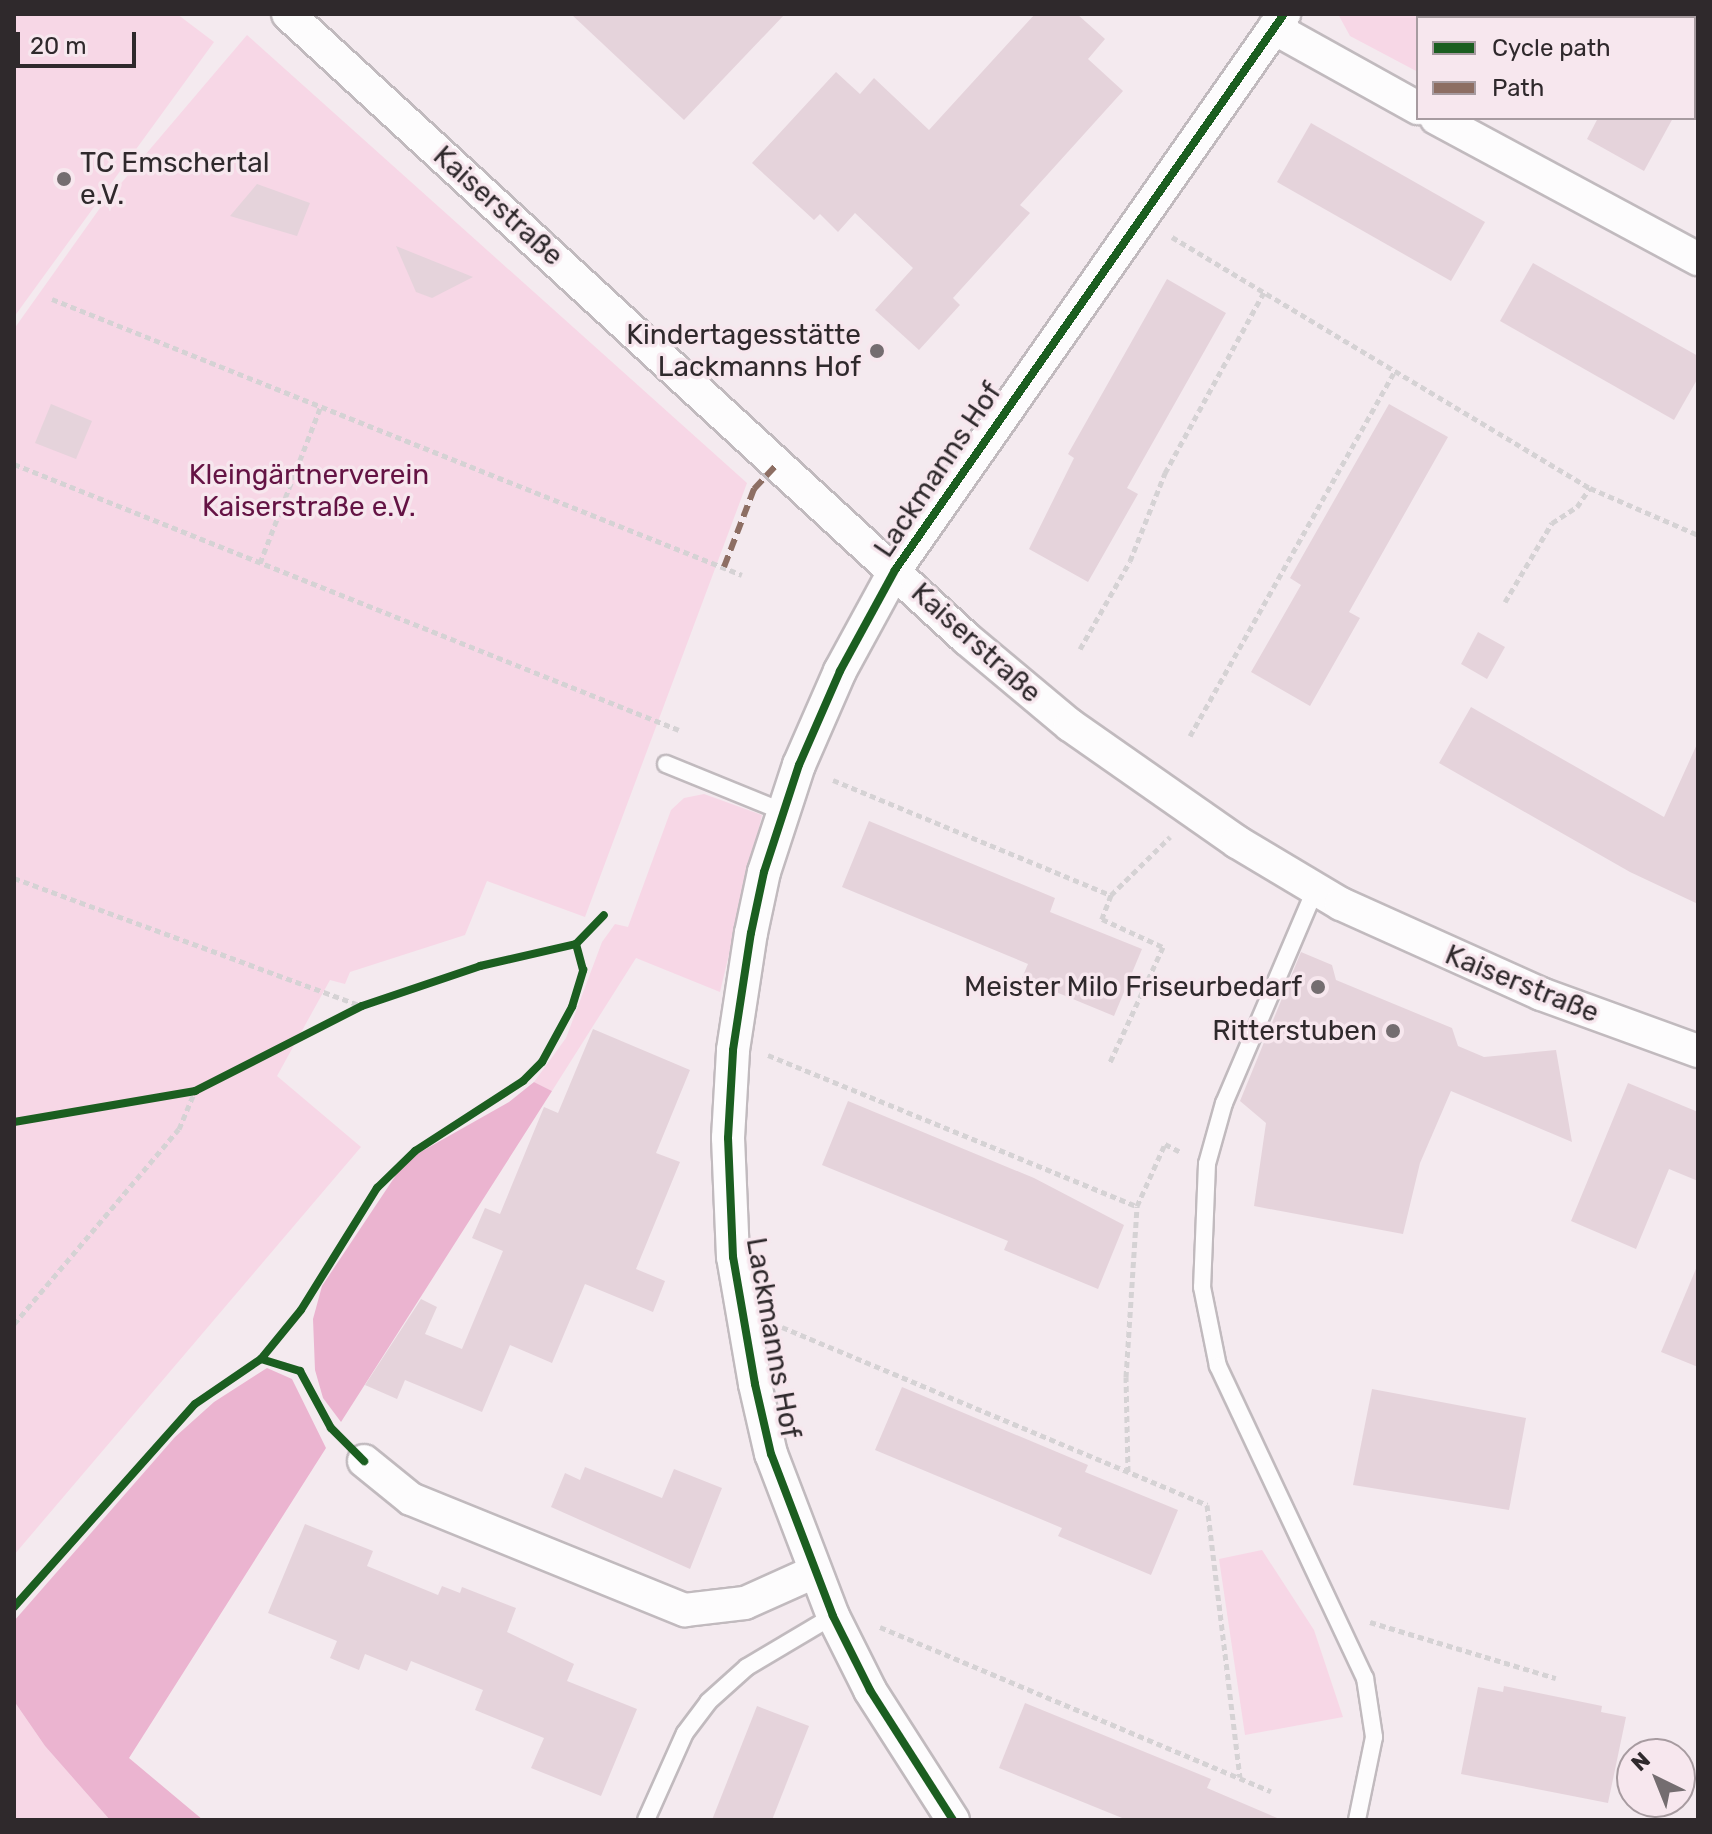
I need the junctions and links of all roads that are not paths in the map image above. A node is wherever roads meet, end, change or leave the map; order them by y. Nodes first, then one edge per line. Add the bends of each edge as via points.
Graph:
1 (288, 14) edge
2 (1279, 21) edge
3 (1416, 107) edge
4 (1440, 120) edge
5 (1698, 259) edge
6 (895, 570) junction
7 (666, 764) dead end
8 (782, 811) junction
9 (1315, 890) junction
10 (1698, 1051) edge
11 (364, 1461) dead end
12 (814, 1572) junction
13 (833, 1616) junction
14 (646, 1820) edge
15 (953, 1820) edge
16 (1357, 1820) edge

1 - 6 street, Kaiserstraße
2 - 3 street, Lackmanns Hof
2 - 6 street, Lackmanns Hof
4 - 5 street
6 - 8 street, Lackmanns Hof via 840,671
6 - 9 street, Kaiserstraße via 1070,725 1187,810
7 - 8 lane
8 - 12 street, Lackmanns Hof via 751,933 733,1050 729,1181 740,1310 771,1454
9 - 10 street, Kaiserstraße via 1541,994
9 - 16 lane via 1224,1103 1207,1164 1202,1287 1209,1339 1372,1705 1371,1769
11 - 12 street via 411,1499 685,1610 745,1603
12 - 13 street, Lackmanns Hof
13 - 14 lane via 747,1667 708,1702 685,1733
13 - 15 street, Lackmanns Hof via 870,1690

